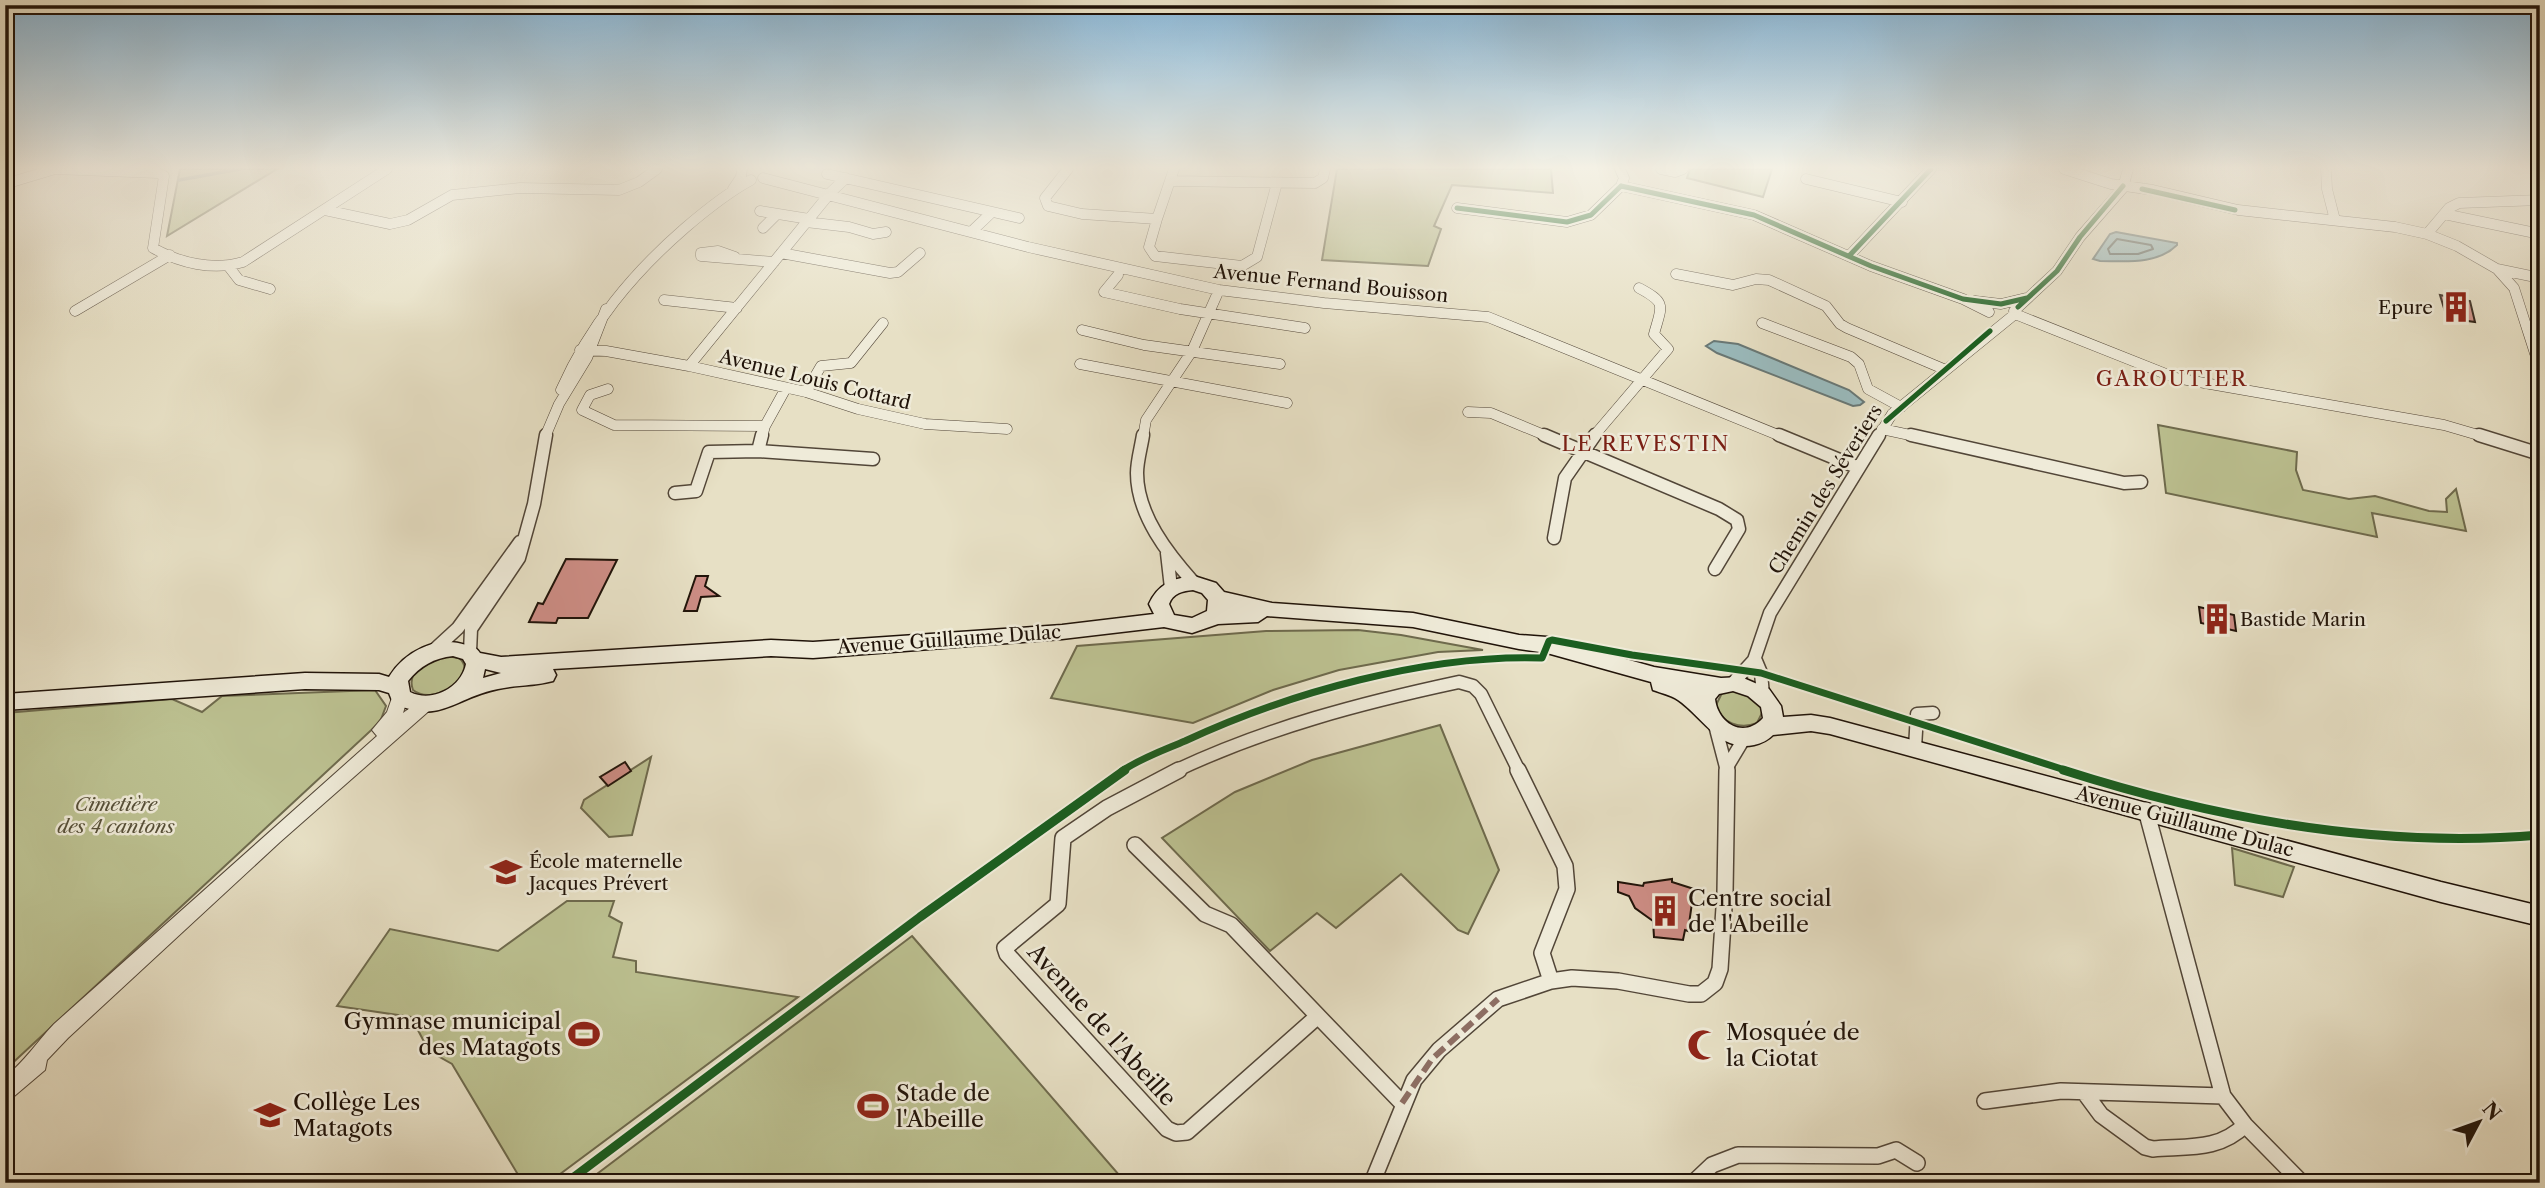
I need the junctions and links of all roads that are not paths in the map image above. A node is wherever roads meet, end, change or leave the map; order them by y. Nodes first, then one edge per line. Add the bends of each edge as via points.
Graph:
1 (156, 224) edge
2 (302, 224) edge
3 (691, 224) edge
4 (767, 224) edge
5 (804, 224) edge
6 (834, 224) edge
7 (946, 224) edge
8 (979, 224) edge
9 (1155, 224) edge
10 (1266, 224) edge
11 (1775, 224) edge
12 (1880, 224) edge
13 (2091, 224) edge
14 (2382, 224) edge
15 (2435, 224) edge
16 (2494, 224) edge
17 (763, 228) dead end
18 (972, 231) junction
19 (886, 232) dead end
20 (2427, 234) junction
21 (2540, 234) edge
22 (920, 253) dead end
23 (170, 256) junction
24 (1849, 256) junction
25 (735, 257) dead end
26 (777, 258) junction
27 (229, 267) junction
28 (2497, 269) junction
29 (1676, 274) dead end
30 (1118, 275) dead end
31 (2540, 278) edge
32 (1639, 288) dead end
33 (270, 289) dead end
34 (1219, 290) junction
35 (2026, 298) junction
36 (664, 300) dead end
37 (1993, 308) junction
38 (606, 309) joint
39 (737, 309) junction
40 (75, 311) dead end
41 (1209, 314) junction
42 (2012, 314) junction
43 (883, 323) dead end
44 (1762, 323) dead end
45 (1305, 328) dead end
46 (1082, 330) dead end
47 (1990, 331) junction
48 (1192, 351) junction
49 (583, 354) junction
50 (1080, 364) dead end
51 (1280, 364) dead end
52 (689, 366) junction
53 (2540, 369) edge
54 (1946, 370) junction
55 (1640, 379) junction
56 (1171, 382) junction
57 (786, 388) junction
58 (608, 389) dead end
59 (806, 392) junction
60 (1287, 403) dead end
61 (1900, 407) junction
62 (1468, 412) dead end
63 (765, 426) junction
64 (1007, 429) dead end
65 (1882, 429) junction
66 (758, 451) junction
67 (1581, 452) junction
68 (2540, 454) edge
69 (873, 459) dead end
70 (1859, 468) junction
71 (2141, 482) dead end
72 (675, 493) dead end
73 (524, 536) junction
74 (1554, 538) dead end
75 (1167, 553) junction
76 (1714, 569) dead end
77 (1194, 583) junction
78 (1165, 604) junction
79 (1216, 608) junction
80 (1519, 642) junction
81 (433, 651) junction
82 (473, 656) junction
83 (689, 659) junction
84 (1756, 661) junction
85 (411, 663) junction
86 (305, 681) junction
87 (1726, 684) junction
88 (399, 692) junction
89 (458, 693) junction
90 (1765, 697) junction
91 (5, 702) edge
92 (424, 705) junction
93 (1933, 713) dead end
94 (1710, 717) junction
95 (1830, 726) junction
96 (1770, 727) junction
97 (1745, 737) junction
98 (1914, 748) junction
99 (1727, 767) junction
100 (2146, 810) junction
101 (291, 821) junction
102 (1135, 845) dead end
103 (2540, 916) edge
104 (1551, 981) junction
105 (1318, 1016) junction
106 (5, 1091) edge
107 (2084, 1092) junction
108 (2223, 1096) junction
109 (1984, 1101) dead end
110 (1402, 1104) junction
111 (2245, 1125) junction
112 (1917, 1163) dead end
113 (1372, 1183) edge
114 (1693, 1183) edge
115 (2302, 1183) edge

1 - 23 street via 155,250
2 - 27 street
3 - 38 street via 653,256
4 - 17 street
5 - 26 street
6 - 19 street via 873,234
7 - 18 street, Avenue Fernand Bouisson
8 - 18 street
9 - 10 street via 1149,247 1155,256 1234,265 1249,264 1257,257
11 - 24 street
12 - 24 street
13 - 35 street, Chemin des Séveriers via 2057,271
14 - 20 street
15 - 20 street
16 - 21 street
18 - 34 street, Avenue Fernand Bouisson
20 - 28 street
22 - 26 street via 898,272 890,273
23 - 27 street
23 - 40 street
24 - 37 street
25 - 26 street
26 - 39 street
27 - 33 street via 236,280
28 - 31 street
28 - 53 street via 2514,288
29 - 54 street via 1733,285 1769,280 1826,306 1847,328
30 - 41 street via 1104,292
32 - 55 street via 1659,299 1662,306 1654,334 1668,349
34 - 41 street
34 - 55 street, Avenue Fernand Bouisson via 1488,317
35 - 37 street, Chemin des Séveriers
35 - 42 street, Chemin des Séveriers
36 - 39 street
37 - 42 street
37 - 47 street
38 - 49 street via 594,323
39 - 52 street
41 - 45 street
41 - 48 street
42 - 47 street, Chemin des Séveriers
42 - 68 street via 2166,375 2444,425
43 - 59 street via 851,363 821,366
44 - 61 street via 1851,357 1859,364 1868,389
46 - 48 street
47 - 54 street, Chemin des Séveriers
48 - 51 street
48 - 56 street
49 - 52 street, Avenue Louis Cottard via 617,354
49 - 73 street via 545,437
50 - 56 street
52 - 57 street, Avenue Louis Cottard
54 - 61 street, Chemin des Séveriers
55 - 67 street
55 - 70 street, Avenue Fernand Bouisson
56 - 60 street
56 - 75 street via 1146,419 1137,474 1144,506
57 - 59 street, Avenue Louis Cottard
57 - 63 street
58 - 63 street via 591,394 582,410 614,425
59 - 64 street, Avenue Louis Cottard via 925,424
61 - 65 street, Chemin des Séveriers
62 - 67 street via 1491,414
63 - 66 street
65 - 70 street, Chemin des Séveriers
65 - 71 street
66 - 69 street via 863,462
66 - 72 street via 709,452 696,491
67 - 74 street via 1565,478
67 - 76 street via 1737,520 1739,528
70 - 84 street, Chemin des Séveriers via 1770,613
73 - 81 street via 457,628
73 - 82 street via 519,558 471,629
75 - 77 street
75 - 78 street
77 - 78 main road, Avenue Guillaume Dulac
77 - 79 main road via 1209,588
78 - 79 main road, Avenue Guillaume Dulac via 1190,627 1208,622
78 - 83 main road, Avenue Guillaume Dulac via 1090,628 808,650 772,658
79 - 80 main road, Avenue Guillaume Dulac via 1259,615 1431,624
80 - 87 main road, Avenue Guillaume Dulac via 1547,645 1654,675
80 - 94 main road, Avenue Guillaume Dulac via 1544,654 1672,687
81 - 82 main road via 453,648
81 - 85 main road
82 - 83 main road, Avenue Guillaume Dulac via 501,665
82 - 89 main road via 474,677
83 - 89 main road, Avenue Guillaume Dulac via 526,676
84 - 87 street
84 - 90 street, Chemin des Séveriers
85 - 86 main road
85 - 88 main road via 402,674
86 - 88 main road via 379,682
86 - 91 main road
87 - 90 main road via 1749,687
87 - 94 main road via 1710,690 1704,699
88 - 92 main road via 414,705
88 - 101 street via 394,715
89 - 92 main road
90 - 95 main road, Avenue Guillaume Dulac
90 - 96 main road via 1774,714
92 - 101 street
93 - 98 street via 1917,714
94 - 97 main road
94 - 99 street
95 - 96 main road, Avenue Guillaume Dulac via 1798,723
95 - 98 main road, Avenue Guillaume Dulac
96 - 97 main road
97 - 99 street
98 - 100 main road, Avenue Guillaume Dulac
99 - 104 street via 1720,969 1711,989 1689,994 1592,978
100 - 103 main road, Avenue Guillaume Dulac
100 - 108 street
101 - 106 street
102 - 105 street via 1205,914 1231,925
104 - 105 street, Avenue de l'Abeille via 1542,953 1567,889 1565,866 1481,694 1472,685 1459,682 1350,706 1262,735 1178,770 1107,808 1063,838 1058,904 1005,948 1167,1129 1176,1133 1188,1132
104 - 110 street via 1498,999 1474,1018 1438,1050
105 - 110 street
107 - 108 street
107 - 109 street
107 - 111 street via 2095,1110 2153,1149 2217,1144
108 - 111 street
110 - 113 street
111 - 115 street
112 - 114 street via 1896,1150 1878,1156 1738,1155 1707,1169

